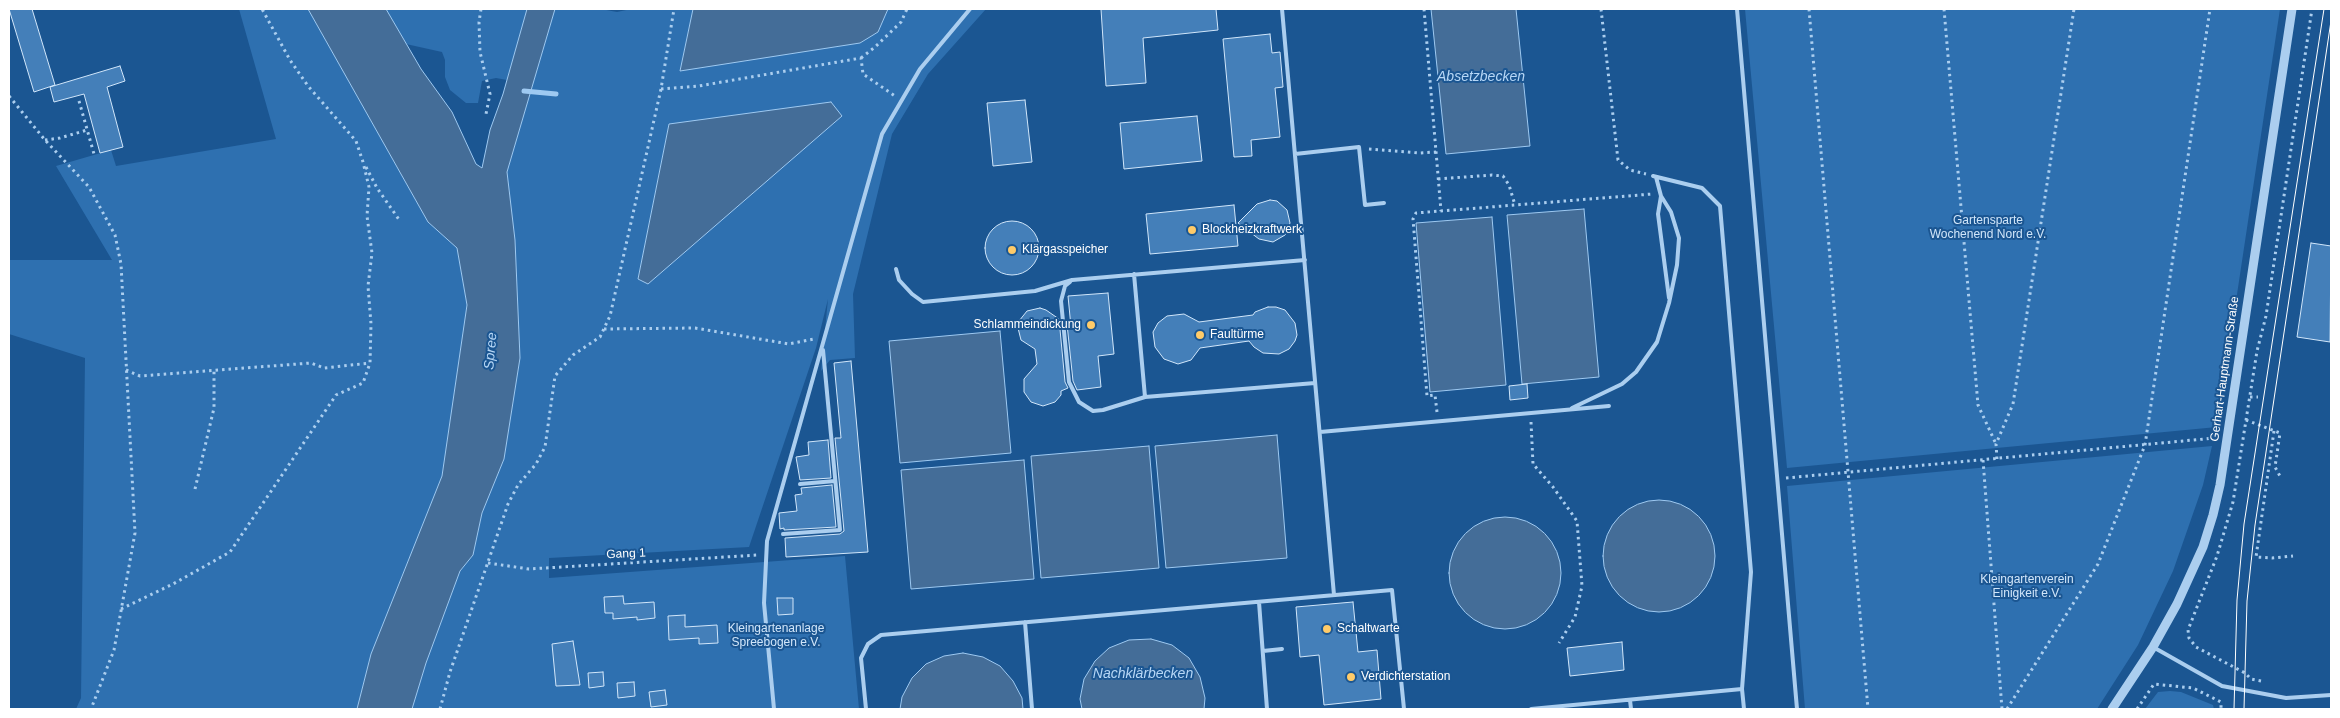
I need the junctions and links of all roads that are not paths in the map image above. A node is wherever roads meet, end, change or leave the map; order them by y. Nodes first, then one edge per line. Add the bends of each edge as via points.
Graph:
1 (970, 9) edge
2 (1282, 9) edge
3 (1736, 9) edge
4 (2292, 9) edge
5 (1295, 154) junction
6 (1661, 196) junction
7 (1384, 203) dead end
8 (1304, 260) junction
9 (896, 269) dead end
10 (1134, 274) junction
11 (1072, 280) junction
12 (1669, 303) junction
13 (823, 346) junction
14 (1315, 382) junction
15 (1145, 397) junction
16 (1609, 406) dead end
17 (1570, 409) junction
18 (1320, 432) junction
19 (836, 481) junction
20 (800, 484) dead end
21 (783, 534) dead end
22 (1334, 595) junction
23 (1259, 602) junction
24 (1024, 622) junction
25 (2153, 647) junction
26 (1282, 649) dead end
27 (1263, 651) junction
28 (1742, 689) junction
29 (2331, 695) edge
30 (1630, 700) junction
31 (774, 709) edge
32 (866, 709) edge
33 (1032, 709) edge
34 (1267, 709) edge
35 (1404, 709) edge
36 (1531, 709) edge
37 (1631, 709) edge
38 (1744, 709) edge
39 (1797, 709) edge
40 (2112, 709) edge

1 - 13 lane via 920,69 882,134
2 - 5 lane
3 - 39 lane
4 - 25 street, Gerhart-Hauptmann-Straße via 2214,515 2177,604
5 - 7 lane via 1360,147 1365,205
5 - 8 lane
6 - 12 lane via 1658,214
6 - 12 lane via 1671,212 1679,238
6 - 28 lane via 1655,177 1702,188 1720,206 1751,572
8 - 10 lane
8 - 14 lane
9 - 11 lane via 899,280 923,302 1035,291
10 - 11 lane
10 - 15 lane
11 - 15 lane via 1065,286 1061,301 1069,382 1079,402 1092,411
12 - 17 lane via 1657,342 1636,372 1622,384
13 - 19 lane
13 - 31 lane via 767,541 764,603
14 - 15 lane
14 - 18 lane
16 - 17 lane
17 - 18 lane
18 - 22 lane
19 - 20 lane
19 - 21 lane via 840,530
22 - 23 lane
22 - 35 lane via 1392,590
23 - 24 lane
23 - 27 lane
24 - 32 lane via 881,635 868,644 861,658
24 - 33 lane
25 - 29 lane via 2222,686 2286,698
25 - 40 street, Gerhart-Hauptmann-Straße
26 - 27 lane
27 - 34 lane
28 - 30 lane
28 - 38 lane
30 - 36 lane
30 - 37 lane

